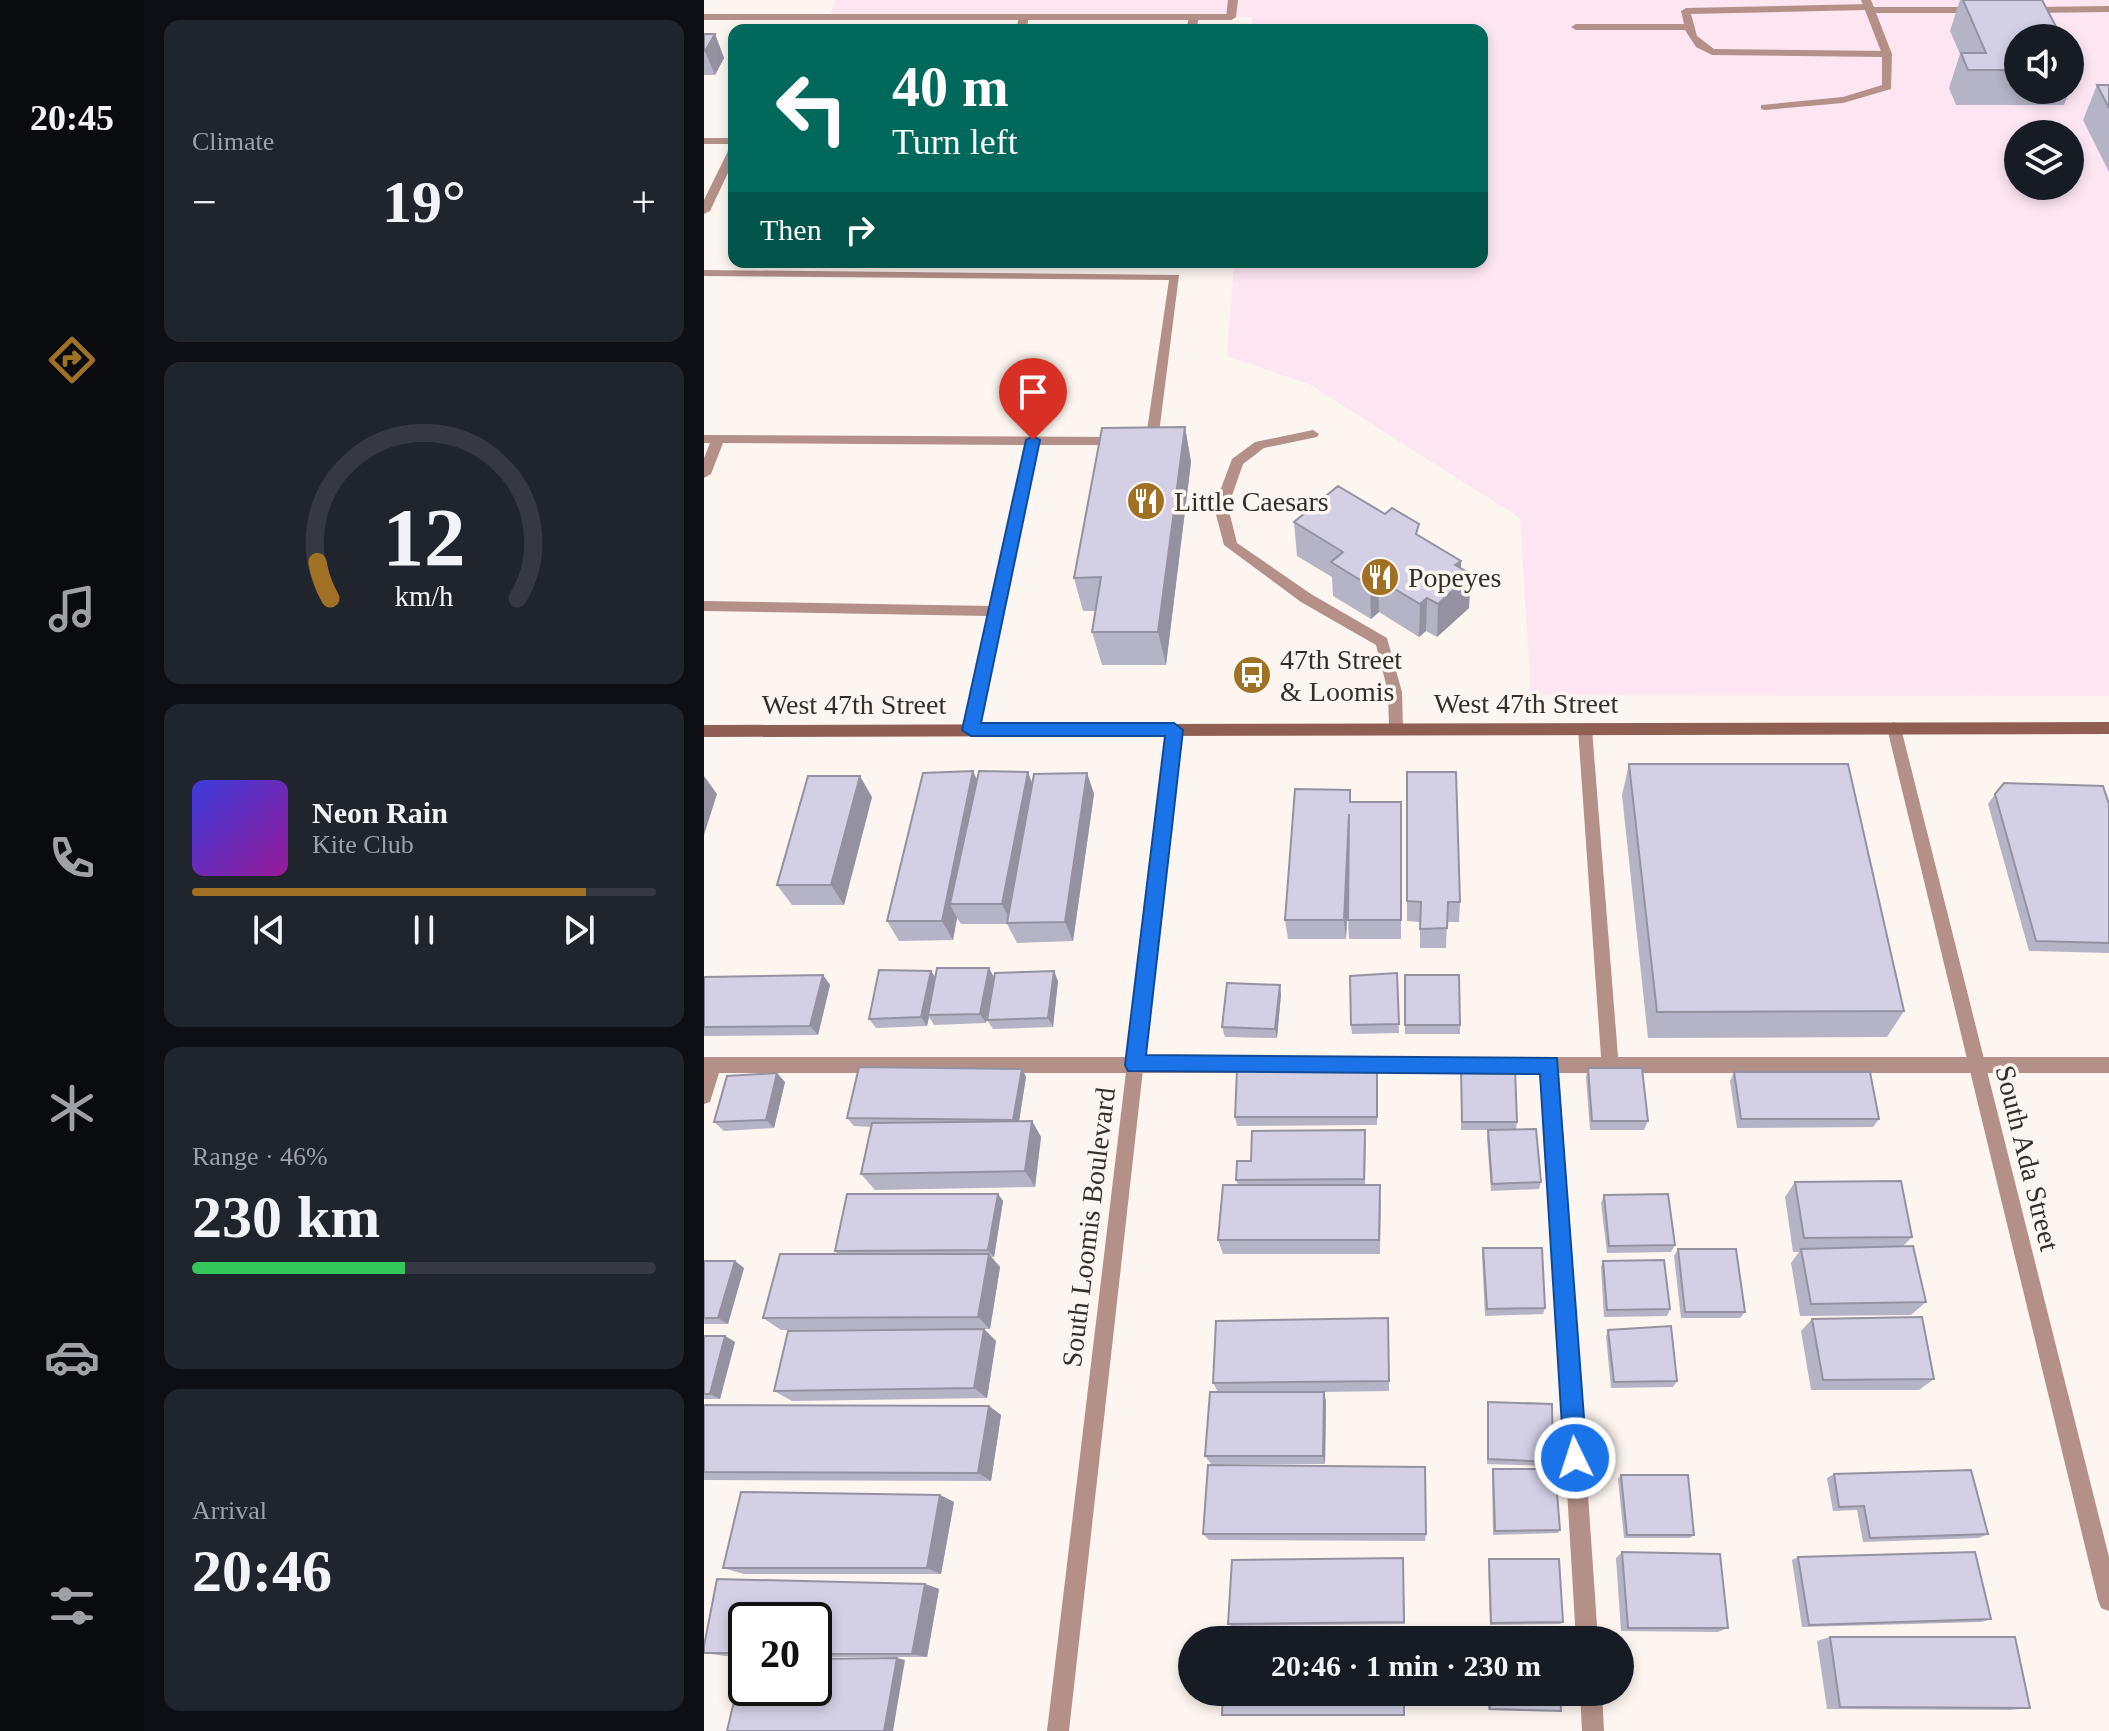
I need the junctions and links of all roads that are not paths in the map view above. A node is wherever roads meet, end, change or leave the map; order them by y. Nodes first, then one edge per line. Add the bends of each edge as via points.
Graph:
1 (1233, 0) edge
2 (1869, 6) edge
3 (2109, 9) edge
4 (1982, 10) edge
5 (2014, 10) edge
6 (704, 17) edge
7 (798, 17) junction
8 (1024, 17) junction
9 (1194, 17) junction
10 (794, 24) edge
11 (1022, 24) edge
12 (1192, 24) edge
13 (1576, 27) dead end
14 (1689, 27) junction
15 (1887, 54) junction
16 (1765, 107) dead end
17 (704, 141) edge
18 (728, 141) edge
19 (728, 161) edge
20 (704, 211) edge
21 (704, 273) edge
22 (1313, 434) dead end
23 (711, 439) edge
24 (1033, 440) junction
25 (704, 474) edge
26 (704, 606) edge
27 (997, 611) junction
28 (1894, 728) junction
29 (2109, 728) edge
30 (1396, 729) junction
31 (1585, 729) junction
32 (971, 730) junction
33 (1174, 730) junction
34 (704, 731) edge
35 (1550, 1064) junction
36 (1977, 1064) junction
37 (709, 1065) edge
38 (1135, 1065) junction
39 (1610, 1065) junction
40 (2109, 1065) edge
41 (704, 1096) edge
42 (2109, 1600) edge
43 (1586, 1626) edge
44 (1592, 1706) edge
45 (1058, 1731) edge
46 (1593, 1731) edge

1 - 9 street via 1231,17
2 - 4 street
2 - 14 street via 1695,8 1686,11
2 - 15 street
3 - 5 street
6 - 7 street
7 - 8 street
7 - 10 street
8 - 9 street
8 - 11 street
9 - 12 street
13 - 14 street
14 - 15 street via 1698,46 1722,53
15 - 16 street via 1887,87 1867,95
17 - 18 street
19 - 20 street
21 - 24 street via 1175,277 1152,441
22 - 30 street via 1260,445 1237,462 1221,507 1231,545 1306,598 1382,642 1395,692
23 - 24 street
23 - 25 street
24 - 27 street
26 - 27 street
27 - 32 street
28 - 29 main road, West 47th Street
28 - 31 main road, West 47th Street
28 - 36 street, South Ada Street
30 - 31 main road, West 47th Street
30 - 33 main road, West 47th Street
31 - 39 street
32 - 33 main road, West 47th Street
32 - 34 main road, West 47th Street
33 - 38 street, South Loomis Boulevard
35 - 38 street
35 - 39 street
35 - 43 street
36 - 39 street
36 - 40 street
36 - 42 street, South Ada Street
37 - 38 street
37 - 41 street
38 - 45 street, South Loomis Boulevard
44 - 46 street

